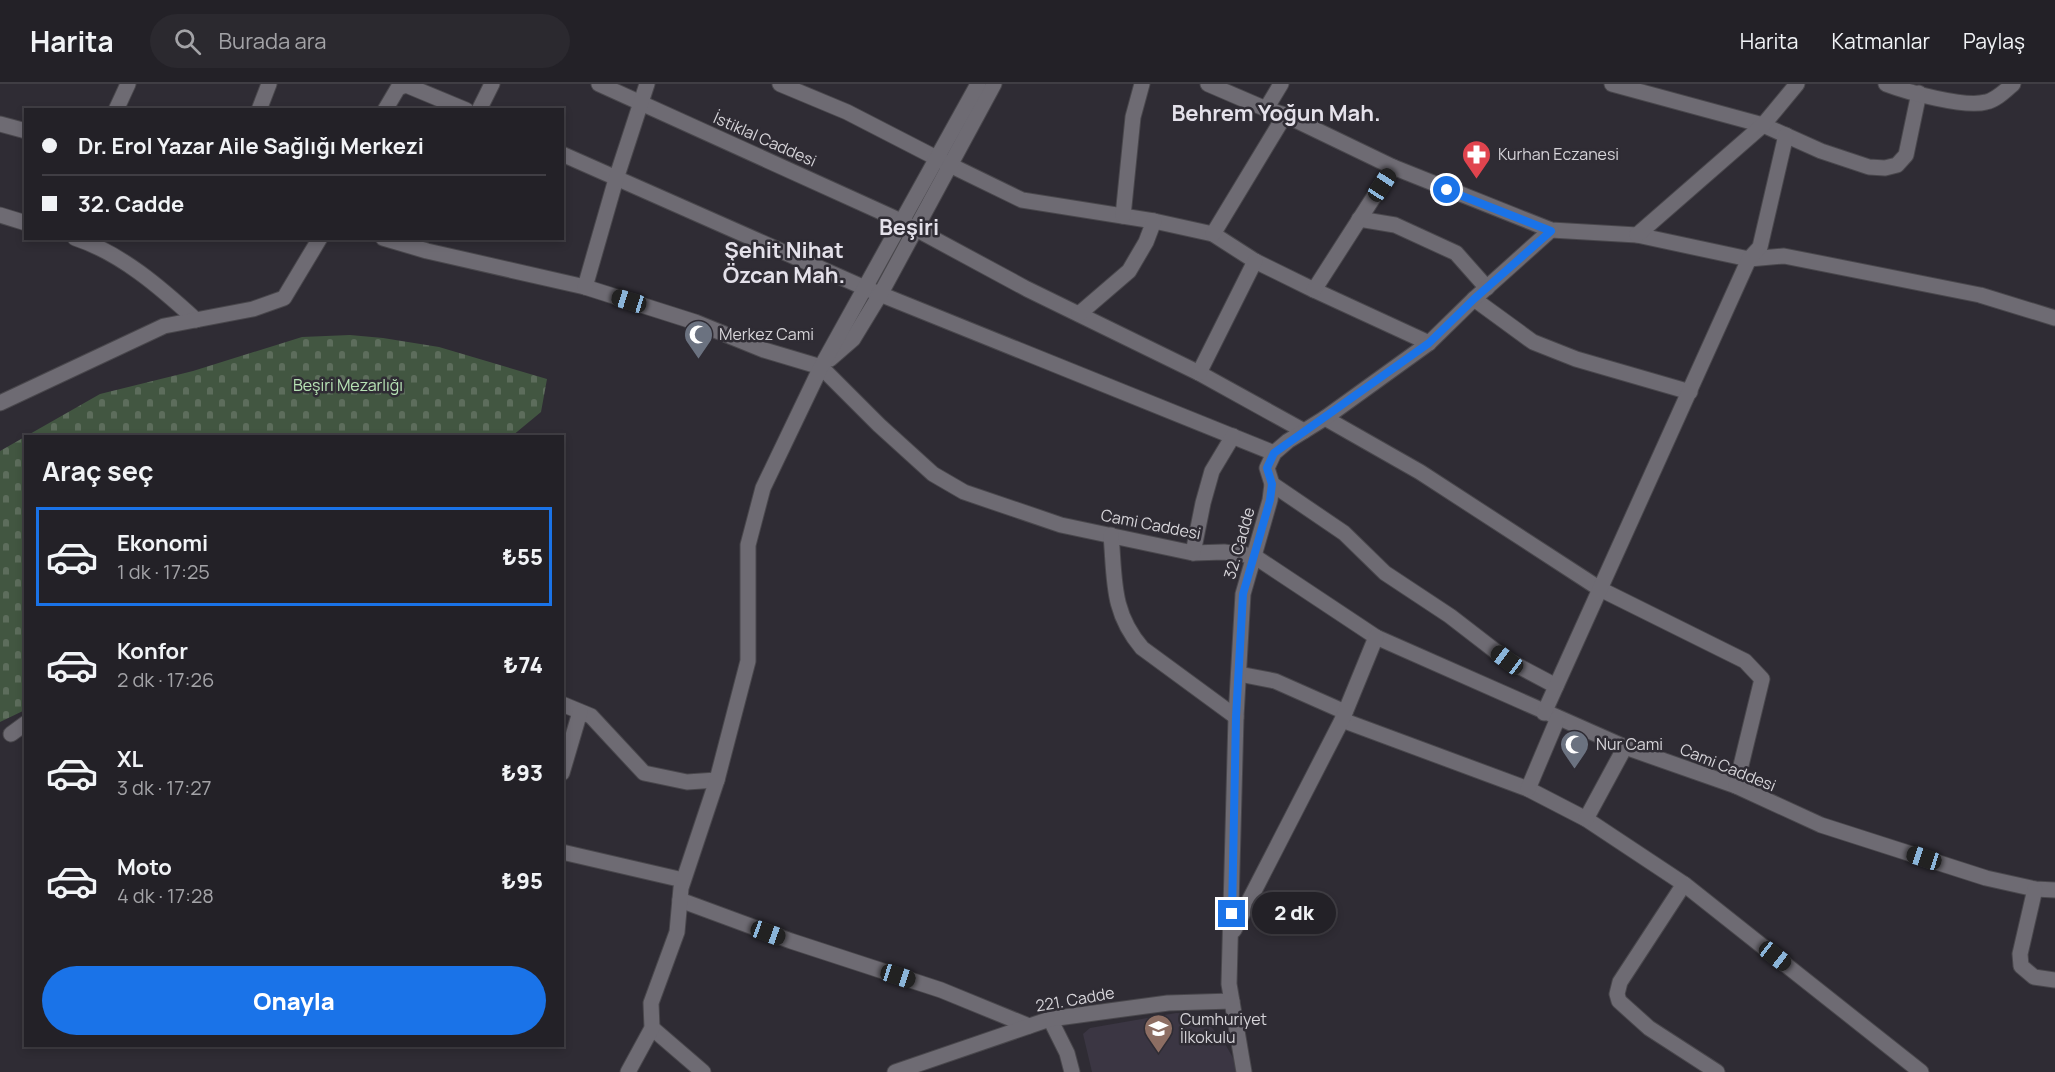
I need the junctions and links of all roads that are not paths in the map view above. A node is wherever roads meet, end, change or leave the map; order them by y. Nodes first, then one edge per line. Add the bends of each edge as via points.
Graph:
1 (128, 84) edge
2 (269, 84) edge
3 (492, 84) edge
4 (599, 84) edge
5 (647, 84) edge
6 (780, 84) edge
7 (978, 84) edge
8 (994, 84) edge
9 (1143, 84) edge
10 (1208, 84) edge
11 (1281, 84) edge
12 (1612, 84) edge
13 (1797, 84) edge
14 (1886, 84) edge
15 (2013, 84) edge
16 (1999, 90) edge
17 (1919, 93) junction
18 (642, 103) junction
19 (118, 108) edge
20 (260, 108) edge
21 (386, 108) edge
22 (461, 108) edge
23 (480, 108) edge
24 (1266, 110) junction
25 (1285, 115) junction
26 (0, 124) edge
27 (1763, 125) junction
28 (24, 130) edge
29 (1786, 135) junction
30 (564, 155) edge
31 (943, 162) junction
32 (1393, 167) junction
33 (616, 179) junction
34 (0, 215) edge
35 (1123, 216) junction
36 (1359, 219) junction
37 (1154, 221) junction
38 (24, 222) edge
39 (908, 224) junction
40 (1551, 231) junction
41 (1213, 234) junction
42 (1637, 235) junction
43 (81, 240) edge
44 (319, 240) edge
45 (390, 240) edge
46 (1749, 259) junction
47 (1255, 261) junction
48 (585, 287) junction
49 (865, 288) junction
50 (1487, 288) junction
51 (1314, 290) junction
52 (881, 293) junction
53 (1474, 299) junction
54 (1079, 314) junction
55 (2052, 315) edge
56 (196, 320) junction
57 (1429, 343) junction
58 (821, 368) junction
59 (1199, 373) junction
60 (1690, 392) junction
61 (0, 403) edge
62 (1325, 418) junction
63 (1305, 431) junction
64 (1233, 436) junction
65 (1274, 453) junction
66 (1272, 484) junction
67 (1112, 535) junction
68 (1193, 553) junction
69 (1254, 556) junction
70 (1600, 589) junction
71 (1376, 637) junction
72 (1239, 674) junction
73 (1556, 686) junction
74 (564, 705) edge
75 (580, 712) junction
76 (1551, 715) junction
77 (1344, 716) junction
78 (1236, 717) junction
79 (24, 724) edge
80 (11, 734) dead end
81 (1625, 747) junction
82 (564, 766) edge
83 (717, 780) junction
84 (1736, 786) junction
85 (1528, 789) junction
86 (1586, 819) junction
87 (564, 852) edge
88 (683, 880) junction
89 (1684, 884) junction
90 (2035, 889) junction
91 (2055, 890) edge
92 (680, 900) junction
93 (1231, 936) junction
94 (2055, 980) edge
95 (1232, 1001) junction
96 (1050, 1019) junction
97 (1029, 1026) junction
98 (652, 1028) junction
99 (628, 1072) edge
100 (703, 1072) edge
101 (895, 1072) edge
102 (1072, 1072) edge
103 (1244, 1072) edge
104 (1717, 1072) edge
105 (1921, 1072) edge

1 - 19 street
2 - 20 street
3 - 23 street
4 - 18 street, İstiklal Caddesi
5 - 18 street
6 - 31 street via 847,112
7 - 31 street
8 - 31 street
9 - 35 street via 1132,117
10 - 24 street
11 - 24 street
12 - 27 street
13 - 27 street
14 - 17 street
15 - 16 street
16 - 17 street via 1986,103 1961,103
17 - 29 street via 1906,155 1897,165 1869,167
18 - 33 street
18 - 39 street, İstiklal Caddesi
21 - 22 street via 398,88 406,85
24 - 25 street
25 - 32 street
25 - 41 street
26 - 28 street
27 - 29 street
27 - 42 street
29 - 46 street via 1760,247
30 - 33 street
31 - 35 street via 1022,200
31 - 39 street
32 - 36 street
32 - 40 street
33 - 48 street
33 - 49 street
34 - 38 street
35 - 37 street
36 - 50 street via 1395,225 1456,253
36 - 51 street
37 - 41 street
37 - 54 street via 1129,271
39 - 49 street
39 - 52 street
39 - 54 street, İstiklal Caddesi
40 - 42 street
40 - 50 street
41 - 47 street
42 - 46 street
43 - 56 street via 152,280
44 - 56 street via 284,298 253,309
45 - 48 street, Cami Caddesi
46 - 55 street via 1784,256 1980,295
46 - 60 street
47 - 51 street
47 - 59 street
48 - 58 street, Cami Caddesi
49 - 52 street
49 - 58 street
50 - 53 street
51 - 57 street
52 - 58 street via 853,339
52 - 64 street
53 - 57 street
53 - 60 street via 1533,342 1576,359
54 - 59 street, İstiklal Caddesi
56 - 61 street via 164,326
57 - 62 street
58 - 67 street, Cami Caddesi via 933,474 964,492 1061,525
58 - 83 street via 763,488 751,533 748,661
59 - 63 street, İstiklal Caddesi
60 - 70 street
62 - 63 street
62 - 70 street via 1420,472
63 - 65 street
64 - 65 street
64 - 68 street via 1212,471
65 - 66 street, 32. Cadde via 1267,468
66 - 69 street, 32. Cadde
66 - 73 street via 1344,533 1385,573 1507,660
67 - 68 street, Cami Caddesi
67 - 78 street via 1116,602 1133,638
68 - 69 street, Cami Caddesi
69 - 71 street, Cami Caddesi
69 - 72 street, 32. Cadde via 1243,594
70 - 73 street
70 - 84 street via 1745,661 1762,679
71 - 76 street, Cami Caddesi
71 - 77 street
72 - 77 street via 1275,681
72 - 78 street, 32. Cadde
73 - 76 street
74 - 75 street
75 - 82 street
75 - 83 street via 591,716 644,773 687,782
76 - 81 street, Cami Caddesi
76 - 85 street
77 - 85 street
77 - 93 street
78 - 93 street, 32. Cadde
79 - 80 street
81 - 84 street, Cami Caddesi
81 - 86 street
83 - 88 street
84 - 90 street, Cami Caddesi via 1821,825 1986,878
85 - 86 street
86 - 89 street
87 - 88 street
88 - 92 street
89 - 104 street via 1620,982 1617,994 1619,1001 1649,1028
89 - 105 street
90 - 91 street, Cami Caddesi
90 - 94 street via 2020,966 2034,977
92 - 97 street via 941,990
92 - 98 street via 677,932 651,1003
93 - 95 street, 32. Cadde
95 - 96 street, 221. Cadde via 1168,1003
95 - 103 street, 32. Cadde
96 - 97 street, 221. Cadde
96 - 102 street
97 - 101 street, 221. Cadde
98 - 99 street
98 - 100 street

